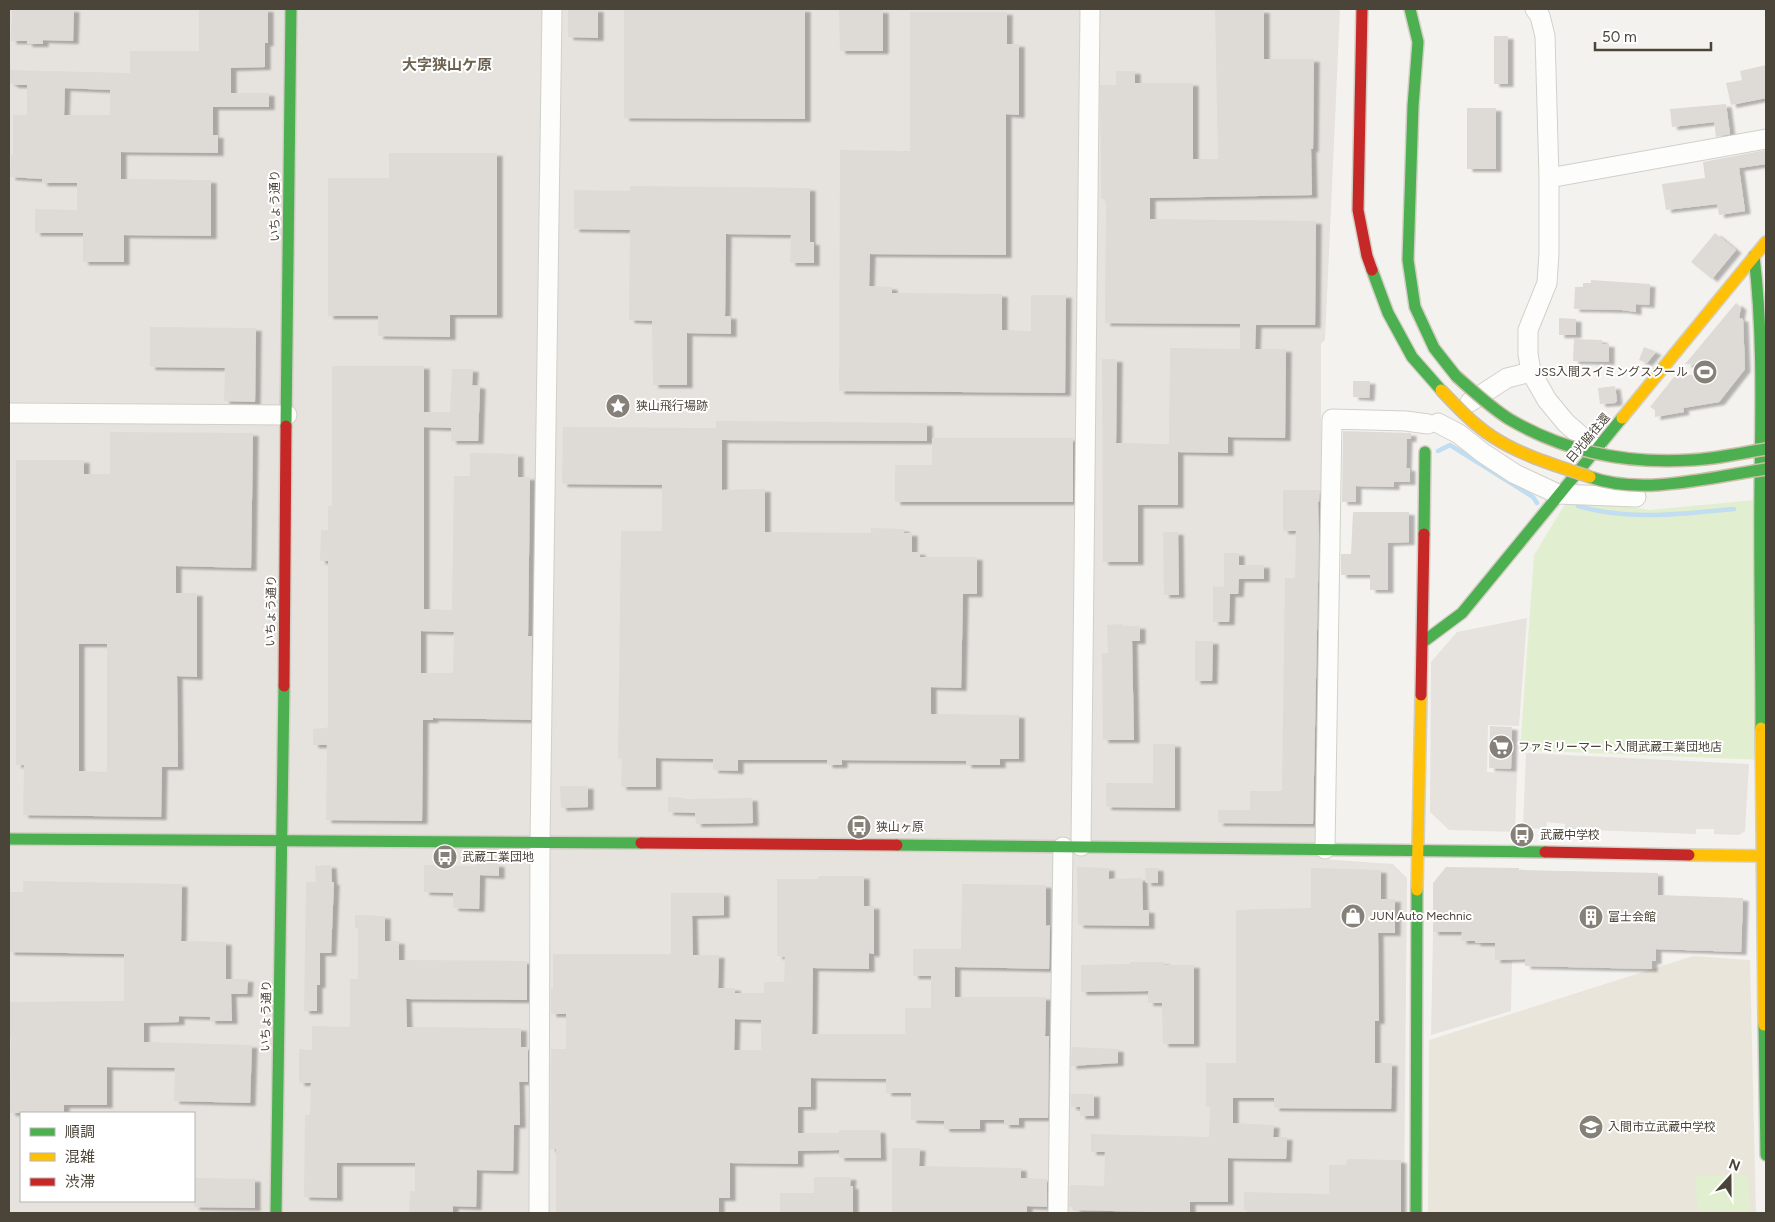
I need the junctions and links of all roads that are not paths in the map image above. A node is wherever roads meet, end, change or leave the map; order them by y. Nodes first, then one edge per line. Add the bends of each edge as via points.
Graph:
1 (291, 9) edge
2 (552, 9) edge
3 (1090, 9) edge
4 (1362, 9) edge
5 (1410, 9) edge
6 (1535, 9) edge
7 (1766, 139) edge
8 (1550, 178) junction
9 (1766, 242) edge
10 (1754, 256) junction
11 (1531, 372) junction
12 (9, 413) edge
13 (1764, 414) edge
14 (287, 415) junction
15 (1433, 423) junction
16 (1766, 449) edge
17 (1597, 450) junction
18 (1425, 452) joint
19 (1764, 479) edge
20 (1558, 494) junction
21 (1423, 642) junction
22 (9, 840) edge
23 (282, 841) junction
24 (540, 843) junction
25 (1072, 846) junction
26 (1325, 849) junction
27 (1417, 850) junction
28 (1764, 856) edge
29 (1766, 1155) edge
30 (276, 1213) edge
31 (539, 1213) edge
32 (1058, 1213) edge
33 (1416, 1213) edge

1 - 14 main road, いちょう通り
2 - 24 street
3 - 25 street
4 - 19 main road, bridge via 1358,210 1367,256 1388,313 1407,348 1440,390 1464,414 1515,449 1601,481 1652,486
5 - 16 main road, bridge via 1418,42 1408,260 1415,306 1434,348 1456,376 1514,423 1586,453 1630,460 1692,460
6 - 8 street via 1545,36
7 - 8 street
8 - 11 street via 1547,283 1528,330
9 - 10 main road, 日光脇往還
10 - 13 main road
10 - 17 main road, 日光脇往還
11 - 15 street via 1507,378
11 - 17 street via 1547,400 1566,423
12 - 14 street
13 - 19 main road
14 - 23 main road, いちょう通り
15 - 18 street
15 - 20 street via 1459,434 1516,474
15 - 26 street via 1332,419
17 - 20 main road, 日光脇往還
18 - 21 main road
19 - 20 street via 1648,497
19 - 28 main road
20 - 21 main road, 日光脇往還 via 1462,613
21 - 27 main road
22 - 23 main road
23 - 24 main road
23 - 30 main road, いちょう通り
24 - 25 main road
24 - 31 street
25 - 26 main road
25 - 32 street
26 - 27 main road
27 - 28 main road
27 - 33 main road
28 - 29 main road

